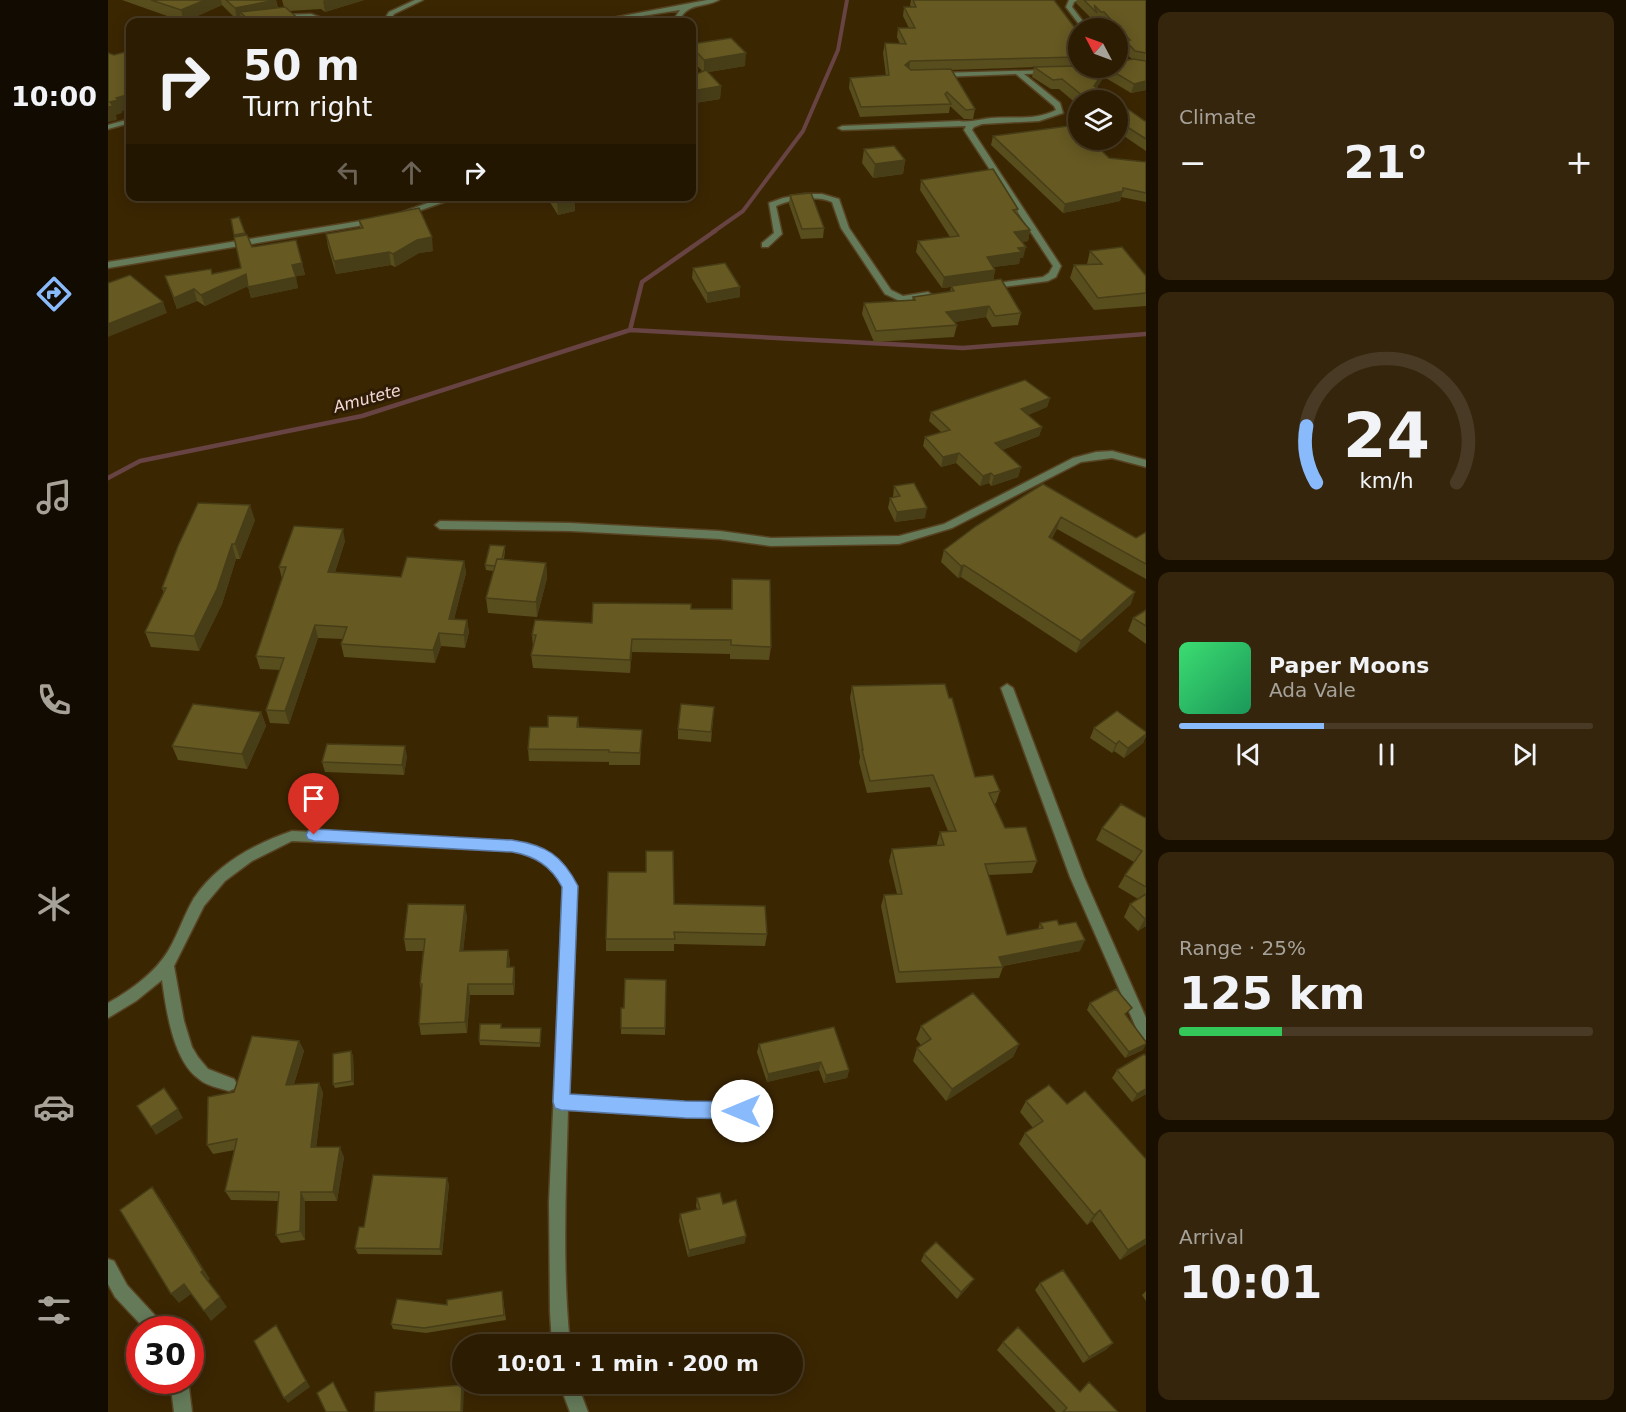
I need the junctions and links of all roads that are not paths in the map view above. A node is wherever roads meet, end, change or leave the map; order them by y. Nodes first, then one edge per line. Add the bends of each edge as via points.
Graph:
1 (420, 0) edge
2 (716, 0) edge
3 (1075, 0) edge
4 (691, 6) junction
5 (275, 18) edge
6 (317, 18) edge
7 (388, 18) edge
8 (618, 18) edge
9 (677, 18) edge
10 (1077, 18) edge
11 (1054, 71) edge
12 (1019, 73) junction
13 (931, 75) edge
14 (126, 122) edge
15 (971, 124) junction
16 (108, 127) edge
17 (842, 128) dead end
18 (442, 201) edge
19 (397, 215) edge
20 (386, 218) edge
21 (765, 245) dead end
22 (108, 265) edge
23 (976, 289) edge
24 (942, 294) edge
25 (1146, 464) edge
26 (440, 525) dead end
27 (1007, 688) dead end
28 (167, 965) junction
29 (108, 1011) edge
30 (1146, 1034) edge
31 (230, 1084) dead end
32 (561, 1102) junction
33 (762, 1110) dead end
34 (108, 1267) edge
35 (144, 1316) edge
36 (560, 1334) edge
37 (181, 1394) edge
38 (572, 1394) edge
39 (183, 1412) edge
40 (579, 1412) edge

1 - 7 street
2 - 4 street
3 - 10 street via 1069,7
4 - 8 street
4 - 9 street
5 - 6 street
11 - 12 street
12 - 13 street
12 - 15 street via 1058,105 1059,111 1039,118
14 - 16 street
15 - 17 street
15 - 23 street via 969,132 1057,266 1053,275 1045,279
18 - 19 street
20 - 22 street
21 - 24 street via 778,234 772,205 829,197 836,201 845,228 891,295 902,299
25 - 26 street via 1111,453 1077,460 948,526 899,540 771,542 604,529
27 - 30 street via 1077,877
28 - 29 street
28 - 31 street via 177,1018 194,1064 210,1078
28 - 32 street via 208,892 235,863 267,844 292,836 529,849 559,866 570,886
32 - 33 street
32 - 36 street via 557,1202
34 - 35 street via 122,1291
37 - 39 street
38 - 40 street

